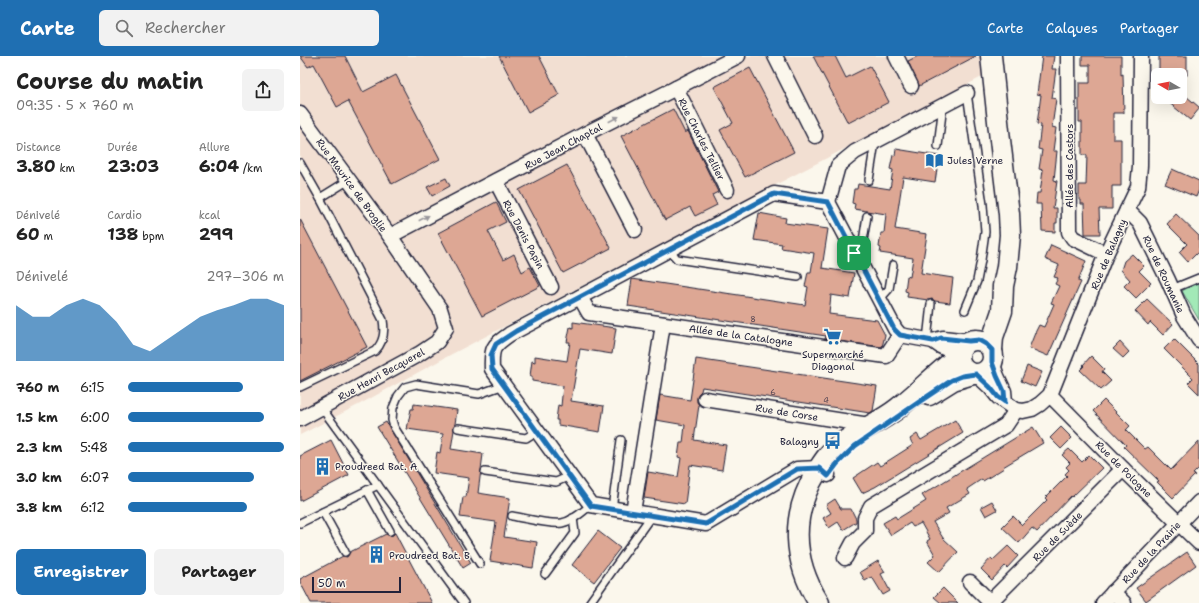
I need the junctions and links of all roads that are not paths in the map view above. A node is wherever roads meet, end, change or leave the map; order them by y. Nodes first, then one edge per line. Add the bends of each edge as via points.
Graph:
1 (738, 56) edge
2 (776, 56) edge
3 (896, 56) edge
4 (991, 56) edge
5 (1068, 56) edge
6 (1141, 56) edge
7 (911, 86) dead end
8 (676, 88) junction
9 (967, 93) joint
10 (943, 105) junction
11 (300, 114) edge
12 (585, 134) junction
13 (815, 136) dead end
14 (875, 142) junction
15 (938, 146) dead end
16 (300, 163) edge
17 (349, 180) junction
18 (869, 180) dead end
19 (496, 181) junction
20 (727, 190) dead end
21 (320, 198) junction
22 (828, 202) junction
23 (1127, 210) junction
24 (867, 216) dead end
25 (635, 230) dead end
26 (390, 236) junction
27 (669, 250) junction
28 (854, 253) junction
29 (1106, 254) junction
30 (892, 265) dead end
31 (798, 278) dead end
32 (1199, 278) edge
33 (1003, 286) junction
34 (551, 287) dead end
35 (1172, 289) junction
36 (580, 297) junction
37 (879, 300) junction
38 (931, 304) dead end
39 (964, 310) dead end
40 (663, 324) junction
41 (900, 335) junction
42 (930, 340) junction
43 (1199, 340) edge
44 (965, 348) junction
45 (992, 356) junction
46 (975, 374) junction
47 (504, 385) junction
48 (300, 388) edge
49 (1050, 395) junction
50 (705, 399) dead end
51 (1011, 406) junction
52 (321, 407) junction
53 (300, 419) edge
54 (869, 425) junction
55 (458, 428) dead end
56 (536, 431) junction
57 (622, 440) dead end
58 (1123, 470) junction
59 (485, 472) dead end
60 (823, 472) junction
61 (570, 476) junction
62 (378, 484) junction
63 (367, 490) junction
64 (1199, 502) edge
65 (591, 506) junction
66 (612, 509) junction
67 (323, 512) junction
68 (633, 512) junction
69 (652, 515) junction
70 (512, 516) dead end
71 (573, 518) junction
72 (300, 523) edge
73 (1179, 523) junction
74 (390, 531) dead end
75 (1199, 543) edge
76 (345, 552) dead end
77 (846, 558) dead end
78 (480, 564) dead end
79 (544, 574) dead end
80 (970, 582) dead end
81 (1113, 592) junction
82 (590, 602) dead end
83 (990, 602) edge
84 (464, 603) edge
85 (819, 603) edge
86 (827, 603) edge
87 (1103, 603) edge
88 (1124, 603) edge

1 - 8 street, Rue Jean Chaptal
2 - 13 street
3 - 7 street
4 - 33 street via 1009,214 1009,251
5 - 29 street, Allée des Castors via 1069,232 1073,238
6 - 23 street, Rue de Balagny via 1139,180
12 -> 8 street, Rue Jean Chaptal
8 - 20 street, Rue Charles Tellier
9 - 10 street
9 - 39 lane via 985,232 977,281
10 - 14 street
10 - 15 lane
11 - 17 street, Rue Maurice de Broglie
12 - 19 street, Rue Jean Chaptal
12 - 25 street
14 - 18 lane
14 - 22 street via 855,152 838,166
16 - 21 lane
17 - 21 lane
17 - 26 street, Rue Maurice de Broglie
26 -> 19 street, Rue Jean Chaptal
19 - 34 street, Rue Denis Papin
21 - 48 lane via 382,320 383,337 380,346 375,350
22 - 27 street via 774,194
22 - 28 street
23 - 29 street, Rue de Balagny
23 - 35 street, Rue de Roumanie via 1140,223
24 - 28 lane via 862,247
26 - 52 street, Rue Henri Becquerel via 440,309 446,328 437,342 420,354
27 - 31 lane via 676,260
27 - 36 street
28 - 37 street
29 - 49 street, Rue de Balagny
30 - 37 lane via 889,289
32 - 35 lane
33 - 44 street
33 - 45 street via 1002,311 993,337
35 - 43 street, Rue de Roumanie via 1184,316
36 - 40 street, Allée de la Catalogne via 589,313
36 - 47 street via 496,344 491,355 492,369
37 - 41 street via 894,329
38 - 42 lane
40 - 41 street, Allée de la Catalogne via 886,356
40 - 68 street
41 - 42 street
42 - 44 street via 943,338
44 - 45 street via 983,341
44 - 46 street via 961,366
44 - 54 street via 898,408
45 - 46 street via 988,369 981,374
45 - 51 street via 997,376
46 - 51 street
46 - 60 street via 952,380 865,438
47 - 56 street
47 - 78 lane via 479,394 416,384 405,388 398,396 392,420
49 - 51 street, Rue de Balagny via 1032,409 1023,411
49 - 58 street, Rue de Pologne
50 - 54 street, Rue de Corse
51 - 77 street via 1006,425 871,506 865,518 865,531 853,543
52 - 53 street, Rue Henri Becquerel
52 - 62 lane
54 - 60 street via 824,460
55 - 56 lane via 526,438
56 - 61 street
57 - 66 lane
58 - 73 street, Rue de Pologne
58 - 83 street, Rue de Suède
59 - 61 lane via 556,482
60 - 69 street via 797,469 706,524
60 - 85 street via 804,496 798,533 804,573
60 - 86 street via 810,523 809,545 816,575
61 - 65 street
62 - 63 lane
62 - 84 lane
63 - 67 lane
63 - 74 lane
64 - 73 street, Rue de la Prairie
65 - 66 street
65 - 71 lane
66 - 68 street
67 - 72 lane
67 - 76 lane
68 - 69 street
69 - 82 lane
70 - 71 lane via 554,523 562,523
71 - 79 lane via 574,533
73 - 75 street, Rue de Pologne
73 - 81 street, Rue de la Prairie
80 - 83 street
81 - 87 street, Rue de la Prairie
81 - 88 street

